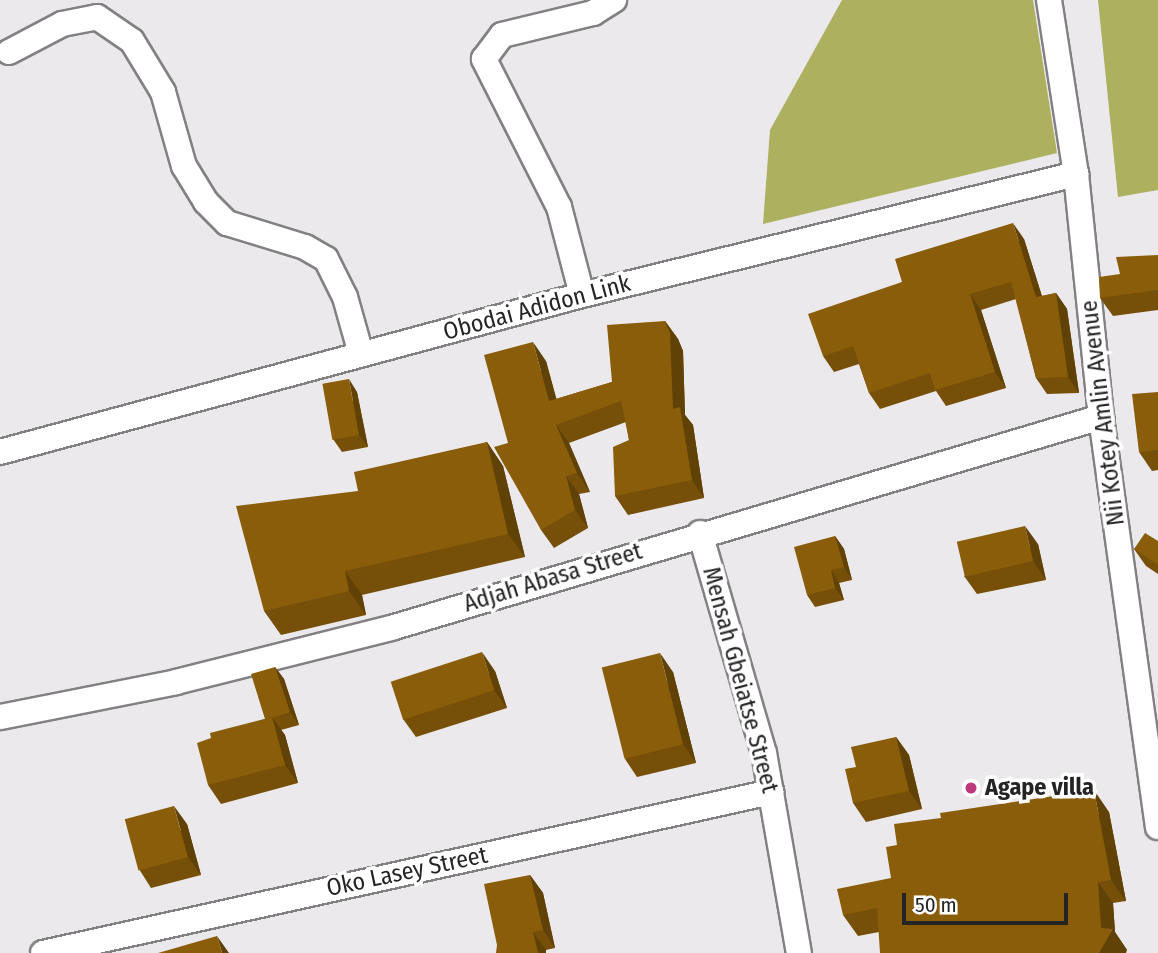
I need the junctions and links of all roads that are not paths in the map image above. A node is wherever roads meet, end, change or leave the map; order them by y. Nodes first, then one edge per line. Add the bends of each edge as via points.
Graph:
1 (614, 0) edge
2 (1049, 0) edge
3 (95, 9) edge
4 (9, 52) dead end
5 (1076, 174) junction
6 (582, 295) junction
7 (362, 354) junction
8 (1101, 417) junction
9 (0, 452) edge
10 (700, 533) junction
11 (0, 717) edge
12 (771, 792) junction
13 (1158, 827) edge
14 (43, 953) edge
15 (799, 953) edge

1 - 6 street via 593,13 502,36 484,59 559,207
2 - 5 street, Nii Kotey Amlin Avenue
3 - 4 street
3 - 7 street via 145,57 163,92 184,166 206,202 227,223 305,247 326,259 345,297
5 - 6 street, Obodai Adidon Link
5 - 8 street, Nii Kotey Amlin Avenue
6 - 7 street, Obodai Adidon Link
7 - 9 street, Obodai Adidon Link
8 - 10 street, Adjah Abasa Street
8 - 13 street, Nii Kotey Amlin Avenue
10 - 11 street, Adjah Abasa Street via 391,628 176,682
10 - 12 street, Mensah Gbeiatse Street via 764,753
12 - 14 street, Oko Lasey Street
12 - 15 street, Mensah Gbeiatse Street

